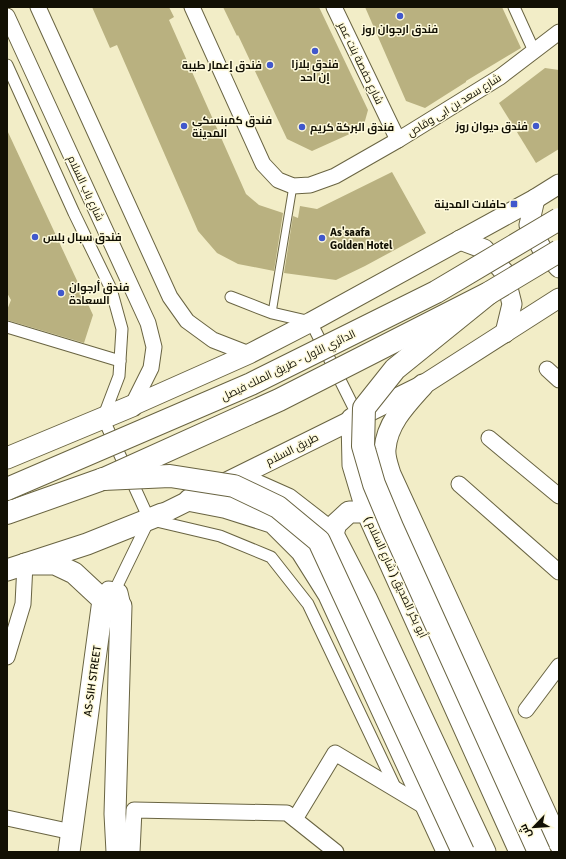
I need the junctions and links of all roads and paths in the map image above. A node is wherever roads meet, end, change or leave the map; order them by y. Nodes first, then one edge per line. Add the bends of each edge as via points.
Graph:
1 (38, 7) edge
2 (192, 7) edge
3 (334, 7) edge
4 (514, 7) edge
5 (7, 16) edge
6 (557, 38) edge
7 (534, 52) junction
8 (7, 65) edge
9 (398, 140) junction
10 (559, 184) edge
11 (293, 186) junction
12 (535, 199) junction
13 (559, 219) edge
14 (460, 240) junction
15 (559, 251) edge
16 (559, 268) edge
17 (488, 293) junction
18 (231, 297) dead end
19 (559, 298) edge
20 (272, 313) junction
21 (311, 322) junction
22 (7, 327) edge
23 (505, 333) junction
24 (250, 354) junction
25 (120, 360) junction
26 (547, 369) dead end
27 (559, 380) edge
28 (423, 385) junction
29 (132, 406) junction
30 (103, 418) junction
31 (355, 418) junction
32 (489, 438) dead end
33 (7, 458) edge
34 (237, 477) junction
35 (103, 479) junction
36 (459, 484) dead end
37 (7, 489) edge
38 (559, 496) edge
39 (190, 500) junction
40 (367, 512) junction
41 (7, 513) edge
42 (156, 516) junction
43 (333, 534) junction
44 (13, 567) edge
45 (559, 572) edge
46 (366, 598) junction
47 (112, 599) junction
48 (341, 621) junction
49 (7, 657) edge
50 (559, 666) edge
51 (526, 710) dead end
52 (396, 789) junction
53 (427, 808) junction
54 (7, 818) edge
55 (295, 819) junction
56 (71, 842) edge
57 (559, 843) edge
58 (122, 851) edge
59 (336, 852) edge
60 (448, 852) edge
61 (463, 852) edge
62 (486, 852) edge
63 (520, 852) edge
64 (539, 852) edge

1 - 24 street via 170,297 187,321 213,340
2 - 11 street via 263,164 278,180
3 - 9 street, شارع حفصة بنت عمر
4 - 7 street
5 - 29 street, شارع باب السلام via 148,323 154,348 151,368
6 - 7 street, شارع سعد بن ابى وقاص
7 - 9 street, شارع سعد بن ابى وقاص via 500,77
8 - 25 street via 111,289 122,328
9 - 11 street, شارع سعد بن ابى وقاص via 334,176 310,185
10 - 12 street
11 - 20 lane
12 - 14 street
12 - 16 street via 530,225 542,249
13 - 37 main road, الدائري الأول - طريق الملك فيصل, bridge via 436,292 251,384
14 - 21 street
14 - 23 street via 484,249 504,272 512,304
15 - 17 main road, bridge
17 - 35 main road, bridge via 279,400
17 - 64 main road, ( شارع السلام ) أبو بكر الصديق, bridge via 395,369 364,408 362,446 392,527
18 - 20 street
19 - 23 street, طريق السلام
20 - 21 street
21 - 24 street
21 - 31 street
22 - 25 street
23 - 28 street, طريق السلام
24 - 29 street
25 - 30 street via 118,376
26 - 27 street
28 - 31 street, طريق السلام
28 - 57 main road via 403,407 389,429 384,450 390,474
29 - 30 main road
30 - 33 main road
30 - 42 street
31 - 34 street, طريق السلام
31 - 40 main road via 353,465
32 - 38 street
34 - 39 street, طريق السلام
34 - 43 main road via 288,499
35 - 41 main road
35 - 61 main road, bridge via 170,476 234,486 278,507 319,541
36 - 45 street
39 - 42 street, طريق السلام
39 - 48 main road via 226,507 273,522 302,551 329,594
40 - 43 main road, ( شارع السلام ) أبو بكر الصديق via 348,512 336,524
40 - 63 main road, ( شارع السلام ) أبو بكر الصديق
42 - 44 main road via 87,544
42 - 47 street
42 - 52 street via 220,536 271,557 308,604
43 - 46 main road
44 - 47 main road via 55,564 74,573
44 - 49 street via 23,604
46 - 48 main road
46 - 62 main road
47 - 56 main road, AS-SIH STREET
47 - 58 main road, AS-SIH STREET via 115,806
48 - 53 main road
50 - 51 street
52 - 53 street
52 - 55 street via 335,753
53 - 60 main road
54 - 56 street
55 - 58 street via 287,813 134,810
55 - 59 street

